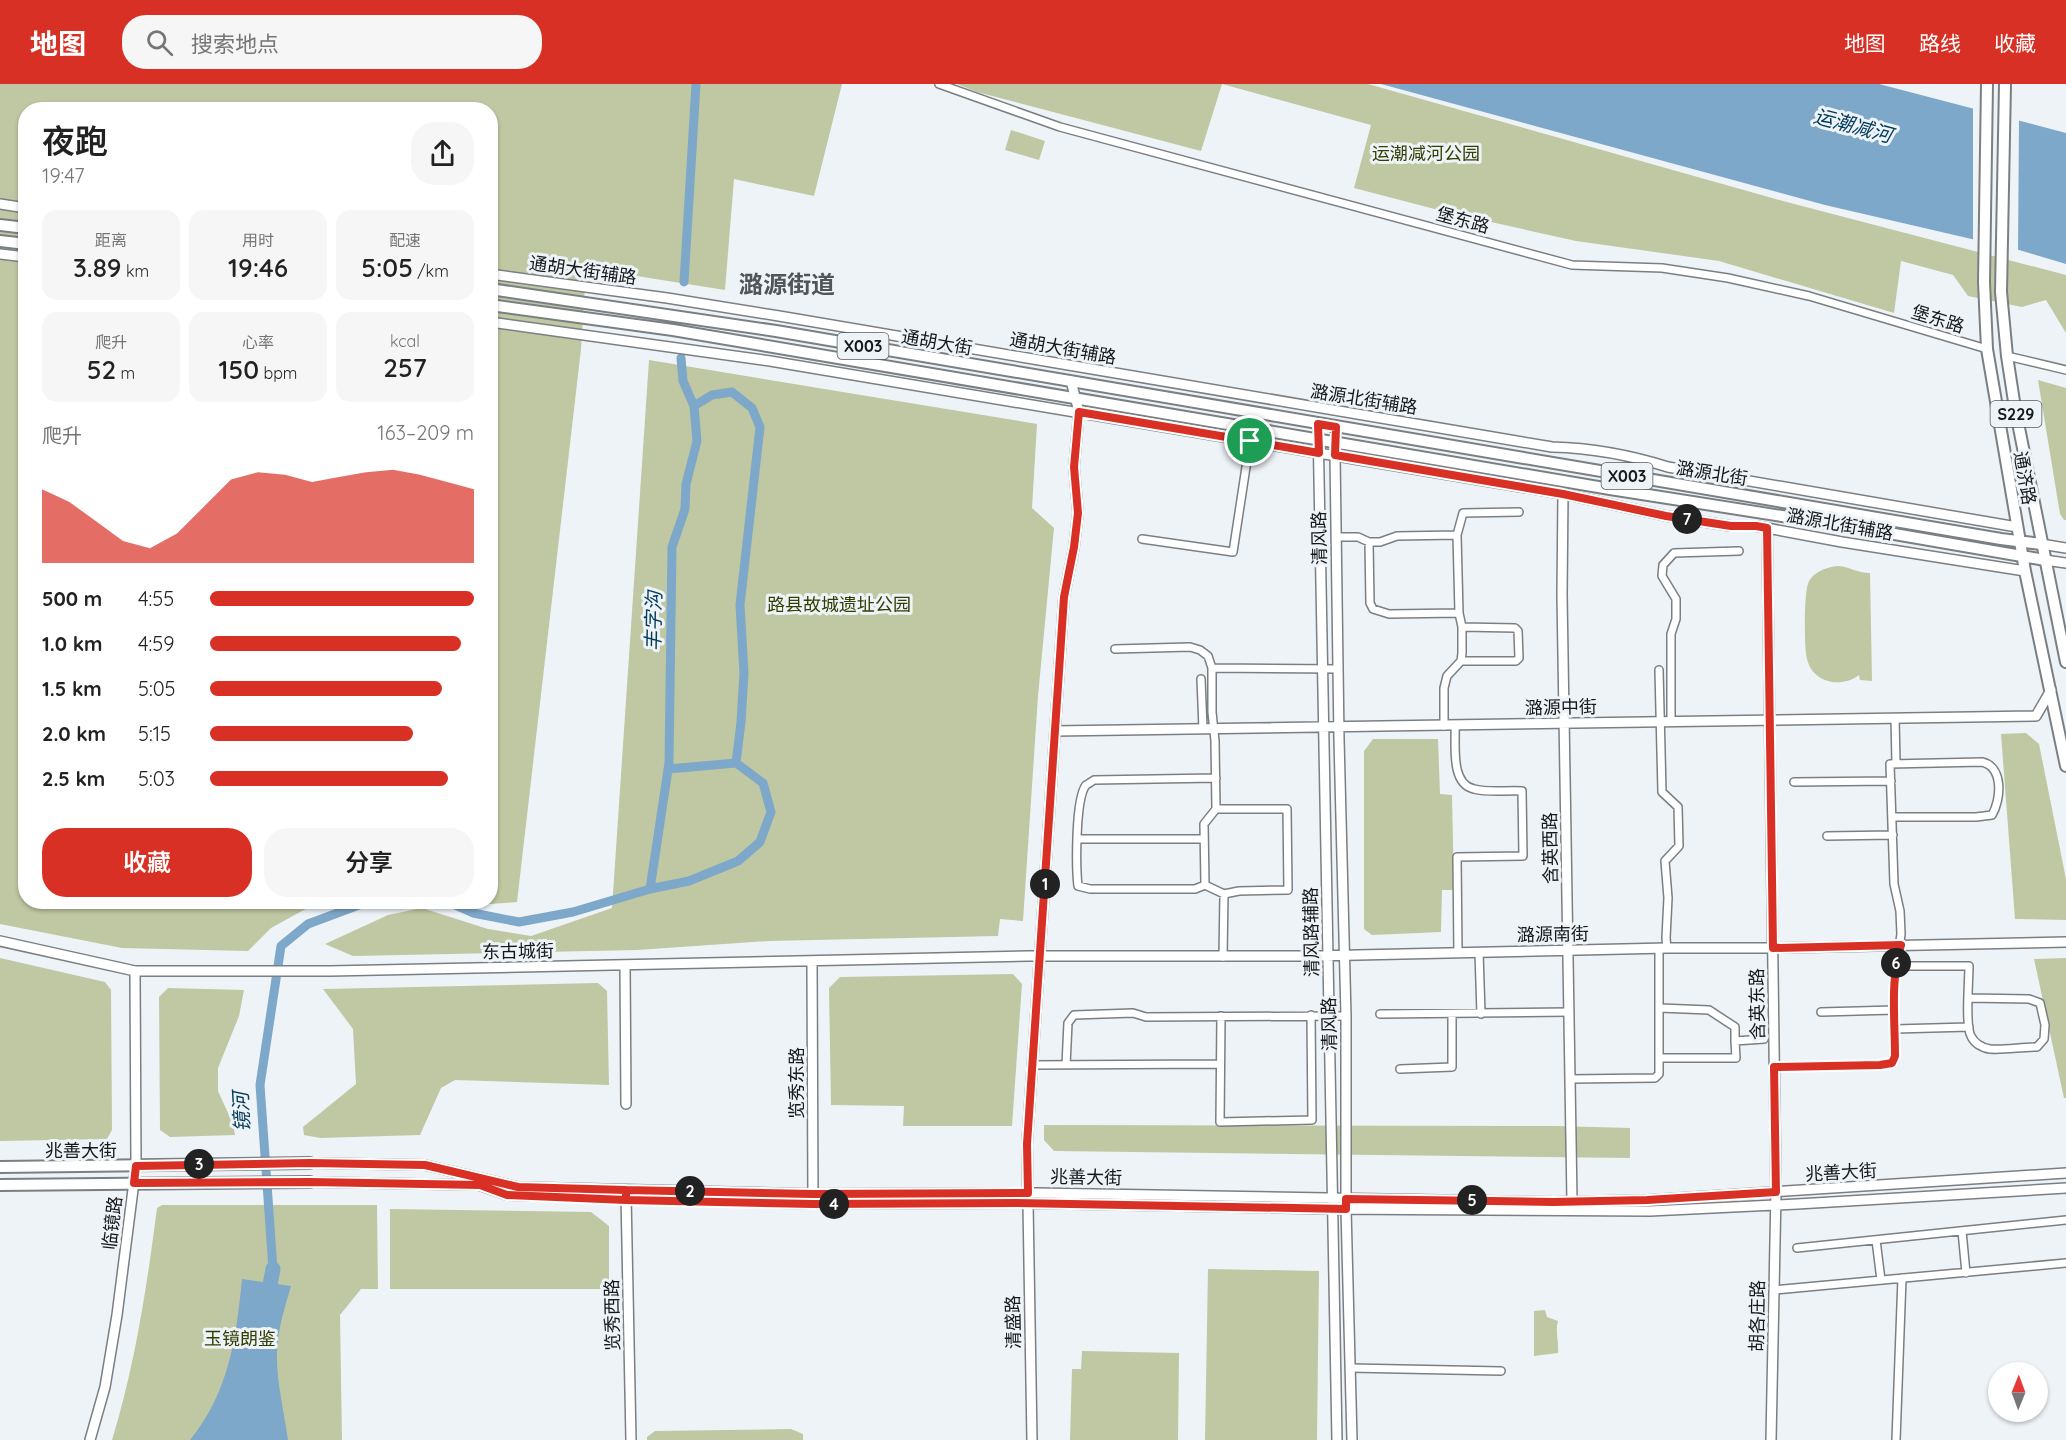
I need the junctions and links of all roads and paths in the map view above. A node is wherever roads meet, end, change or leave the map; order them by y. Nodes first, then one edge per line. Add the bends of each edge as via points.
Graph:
1 (939, 84) edge
2 (1987, 86) edge
3 (2005, 89) edge
4 (0, 204) edge
5 (18, 207) edge
6 (0, 225) edge
7 (18, 227) edge
8 (0, 241) edge
9 (18, 243) edge
10 (0, 254) edge
11 (18, 256) edge
12 (498, 275) edge
13 (498, 290) edge
14 (498, 306) edge
15 (498, 323) edge
16 (1987, 349) junction
17 (2007, 356) junction
18 (2066, 370) edge
19 (1071, 381) junction
20 (1238, 395) joint
21 (1075, 398) junction
22 (1235, 410) joint
23 (1079, 412) junction
24 (1233, 424) joint
25 (1318, 424) junction
26 (1336, 427) junction
27 (1318, 439) junction
28 (1250, 441) junction
29 (1335, 442) junction
30 (1319, 453) junction
31 (1335, 455) junction
32 (1563, 494) junction
33 (1519, 512) dead end
34 (1844, 526) junction
35 (2017, 527) junction
36 (1767, 528) junction
37 (1457, 534) junction
38 (1336, 537) junction
39 (1142, 539) dead end
40 (1369, 542) junction
41 (1842, 542) junction
42 (2020, 542) junction
43 (2041, 544) junction
44 (2066, 548) edge
45 (1739, 551) dead end
46 (2022, 556) junction
47 (2045, 560) junction
48 (2066, 563) edge
49 (2025, 571) junction
50 (1459, 613) junction
51 (1462, 627) junction
52 (1115, 649) dead end
53 (1461, 661) junction
54 (2066, 662) edge
55 (1212, 668) junction
56 (1323, 669) junction
57 (1338, 669) junction
58 (1659, 670) dead end
59 (1201, 679) dead end
60 (2051, 689) junction
61 (1895, 718) junction
62 (1769, 719) junction
63 (1659, 722) junction
64 (1671, 722) junction
65 (1564, 724) junction
66 (1444, 726) junction
67 (1455, 726) junction
68 (1324, 728) junction
69 (1339, 728) junction
70 (1203, 729) junction
71 (1214, 729) junction
72 (1055, 731) junction
73 (1896, 763) junction
74 (2066, 766) edge
75 (1216, 778) junction
76 (1891, 781) junction
77 (1794, 782) dead end
78 (1216, 809) junction
79 (1892, 818) junction
80 (1893, 835) junction
81 (1827, 836) dead end
82 (1077, 839) junction
83 (1204, 839) junction
84 (1205, 885) junction
85 (1224, 894) junction
86 (0, 941) edge
87 (2066, 942) edge
88 (1901, 945) junction
89 (1663, 948) junction
90 (1773, 948) junction
91 (1569, 951) junction
92 (1479, 952) junction
93 (1458, 953) junction
94 (1328, 955) junction
95 (1344, 955) junction
96 (1040, 957) junction
97 (1224, 957) junction
98 (812, 962) junction
99 (625, 966) junction
100 (1896, 966) junction
101 (135, 971) junction
102 (1969, 998) junction
103 (1660, 1008) junction
104 (1894, 1010) junction
105 (1569, 1012) junction
106 (1821, 1012) dead end
107 (1380, 1014) dead end
108 (1452, 1014) junction
109 (1481, 1014) junction
110 (1311, 1015) junction
111 (1221, 1016) junction
112 (1329, 1016) junction
113 (1346, 1016) junction
114 (1969, 1027) junction
115 (1895, 1029) junction
116 (1764, 1039) dead end
117 (1736, 1041) junction
118 (1660, 1058) junction
119 (1220, 1064) junction
120 (1032, 1065) junction
121 (1066, 1065) junction
122 (1774, 1067) junction
123 (1400, 1069) dead end
124 (1570, 1079) junction
125 (626, 1104) dead end
126 (310, 1163) joint
127 (136, 1166) junction
128 (0, 1167) edge
129 (2066, 1173) edge
130 (310, 1182) joint
131 (134, 1183) junction
132 (0, 1185) edge
133 (2066, 1188) edge
134 (1776, 1192) junction
135 (626, 1195) junction
136 (1028, 1198) junction
137 (1331, 1198) junction
138 (813, 1199) junction
139 (1572, 1202) junction
140 (1346, 1204) junction
141 (1776, 1205) junction
142 (1332, 1209) junction
143 (2066, 1220) edge
144 (1962, 1231) junction
145 (1876, 1240) junction
146 (1797, 1248) dead end
147 (2066, 1263) edge
148 (1966, 1273) junction
149 (1902, 1278) junction
150 (1881, 1280) junction
151 (1774, 1290) junction
152 (1350, 1368) junction
153 (1501, 1371) dead end
154 (90, 1440) edge
155 (631, 1440) edge
156 (1032, 1440) edge
157 (1336, 1440) edge
158 (1352, 1440) edge
159 (1771, 1440) edge
160 (1896, 1440) edge

1 - 16 street, 堡东路 via 1060,127 1572,265 1662,268 1728,278 1809,296
2 - 16 main road, 通济路 / S229
3 - 17 main road, 通济路 / S229 via 2001,283
4 - 5 street
6 - 7 main road
8 - 9 main road
10 - 11 street
12 - 20 street, 通胡大街辅路 via 755,312
13 - 19 main road, 通胡大街 / X003 via 709,320
14 - 21 main road, 通胡大街 / X003 via 673,330
15 - 23 street via 711,352
16 - 35 main road, 通济路 / S229
17 - 18 street
17 - 43 main road, 通济路 / S229
19 - 21 street
19 - 22 main road, 通胡大街 / X003
20 - 35 street, 潞源北街辅路 via 1552,447 1582,448 1668,467
21 - 23 street
21 - 24 main road, 通胡大街 / X003
22 - 25 main road, 潞源北街 / X003
23 - 28 street, 潞源北街辅路
23 - 72 street, 清盛路 via 1074,467 1078,513 1064,597
24 - 27 main road, 潞源北街 / X003
25 - 26 main road, 潞源北街 / X003
25 - 27 street, 清风路辅路
26 - 29 street, 清风路
26 - 42 main road, 潞源北街 / X003
27 - 29 main road, 潞源北街 / X003
27 - 30 street, 清风路辅路
28 - 30 street, 潞源北街辅路
28 - 39 street via 1233,552
29 - 31 street, 清风路
29 - 34 main road, 潞源北街 / X003
30 - 31 street, 潞源北街辅路
30 - 56 street, 清风路辅路
31 - 32 street, 潞源北街辅路
31 - 38 street, 清风路
32 - 36 street, 潞源北街辅路 via 1666,516
32 - 65 street, 含英西路
33 - 37 street via 1463,513
34 - 41 street
34 - 46 main road, 潞源北街 / X003
35 - 42 main road, 通济路 / S229
36 - 41 street, 潞源北街辅路
36 - 62 street, 含英东路
37 - 40 street via 1397,536
37 - 50 street
38 - 40 street via 1358,537
38 - 57 street, 清风路
40 - 50 street via 1373,609 1389,614
41 - 49 street, 潞源北街辅路
42 - 43 main road, 潞源北街 / X003
42 - 46 main road, 通济路 / S229
43 - 44 street
43 - 47 main road, 通济路 / S229
45 - 64 street via 1674,553 1663,565 1662,576 1676,599 1671,634
46 - 47 main road, X003
46 - 49 main road, 通济路 / S229
47 - 48 street
47 - 54 main road, 通济路 / S229
49 - 60 main road, 通济路 / S229
50 - 51 street
51 - 53 street
51 - 53 street via 1515,627 1519,658
52 - 55 street via 1190,647 1208,656
53 - 66 street via 1447,676
55 - 56 street
55 - 71 street
56 - 57 street
56 - 68 street, 清风路辅路
57 - 69 street, 清风路
58 - 63 street
59 - 70 street
60 - 61 street, 潞源中街 via 2036,717
60 - 74 main road, 通济路 / S229
61 - 62 street, 潞源中街
61 - 73 street
62 - 64 street, 潞源中街
62 - 90 street, 含英东路
63 - 64 street, 潞源中街
63 - 65 street, 潞源中街
63 - 89 street via 1662,792 1678,807 1679,846 1665,861 1668,898
65 - 67 street, 潞源中街
65 - 91 street, 含英西路
66 - 67 street, 潞源中街
66 - 69 street, 潞源中街
67 - 93 street via 1458,776 1465,783 1473,789 1522,790 1523,851 1523,856 1457,857
68 - 69 street, 潞源中街
68 - 71 street, 潞源中街
68 - 94 street, 清风路辅路
69 - 95 street, 清风路
70 - 71 street, 潞源中街
70 - 72 street, 潞源中街
71 - 75 street
72 - 96 street, 清盛路
73 - 76 street via 1890,764
73 - 79 street via 1988,764 1999,788 1999,804 1992,815 1976,818
75 - 78 street
75 - 82 street via 1094,780 1082,794
76 - 77 street
76 - 79 street
78 - 83 street via 1204,824
78 - 85 street via 1287,809 1288,890
79 - 80 street
80 - 81 street
80 - 88 street
82 - 83 street
82 - 84 street via 1078,886 1195,889
83 - 84 street
84 - 85 street
85 - 97 street
86 - 101 street, 东古城街
87 - 88 street, 潞源南街
88 - 90 street, 潞源南街
88 - 100 street
89 - 90 street, 潞源南街
89 - 91 street, 潞源南街
89 - 103 street
90 - 122 street, 含英东路
91 - 92 street, 潞源南街
91 - 105 street, 含英西路
92 - 93 street, 潞源南街
92 - 109 street
93 - 95 street, 潞源南街
94 - 95 street, 潞源南街
94 - 97 street, 潞源南街
94 - 112 street, 清风路辅路
95 - 113 street, 清风路
96 - 97 street, 潞源南街
96 - 98 street, 东古城街
96 - 120 street, 清盛路
98 - 99 street, 东古城街
98 - 138 street, 览秀东路
99 - 101 street, 东古城街
99 - 125 street
100 - 102 street via 1969,966
100 - 104 street
101 - 127 street, 临镜路
102 - 114 street
102 - 114 street via 2029,999 2040,1003 2044,1039 2037,1047 1987,1049 1976,1043
103 - 117 street via 1708,1010 1735,1027
103 - 118 street
104 - 106 street
104 - 115 street
105 - 109 street
105 - 124 street, 含英西路
107 - 108 street
108 - 109 street
108 - 123 street via 1452,1067
110 - 111 street
110 - 112 street
110 - 119 street via 1312,1120 1220,1122
111 - 119 street
111 - 121 street via 1074,1016 1068,1023
112 - 113 street
112 - 137 street, 清风路辅路
113 - 140 street, 清风路
114 - 115 street
115 - 122 street via 1892,1063
116 - 117 street
117 - 118 street via 1736,1058
118 - 124 street via 1655,1078
119 - 121 street
120 - 121 street
120 - 136 street, 清盛路
122 - 134 street, 含英东路
124 - 139 street, 含英西路
126 - 127 main road, 兆善大街
126 - 135 street, 兆善大街 via 425,1165 518,1187
127 - 128 main road, 兆善大街
127 - 131 street, 临镜路
129 - 134 street, 兆善大街
130 - 131 main road, 兆善大街
130 - 135 street, 兆善大街 via 480,1185 507,1195
131 - 132 main road, 兆善大街
131 - 154 street, 临镜路 via 105,1387
133 - 141 street, 兆善大街
134 - 139 street, 兆善大街
134 - 141 street, 胡各庄路
135 - 138 street, 兆善大街
135 - 155 street, 览秀西路
136 - 137 street, 兆善大街
136 - 138 street, 兆善大街
136 - 142 street, 兆善大街
136 - 156 street, 清盛路
137 - 140 street, 兆善大街
137 - 142 street, 清风路辅路
139 - 140 street, 兆善大街
140 - 141 street, 兆善大街 via 1650,1211
140 - 142 street, 兆善大街
140 - 152 street, 清风路
141 - 151 street, 胡各庄路
142 - 157 street, 清风路辅路
143 - 144 street
144 - 145 street
144 - 148 street
145 - 146 street
145 - 150 street
147 - 148 street
148 - 149 street
149 - 150 street
149 - 160 street
150 - 151 street
151 - 159 street, 胡各庄路
152 - 153 street
152 - 158 street, 清风路

